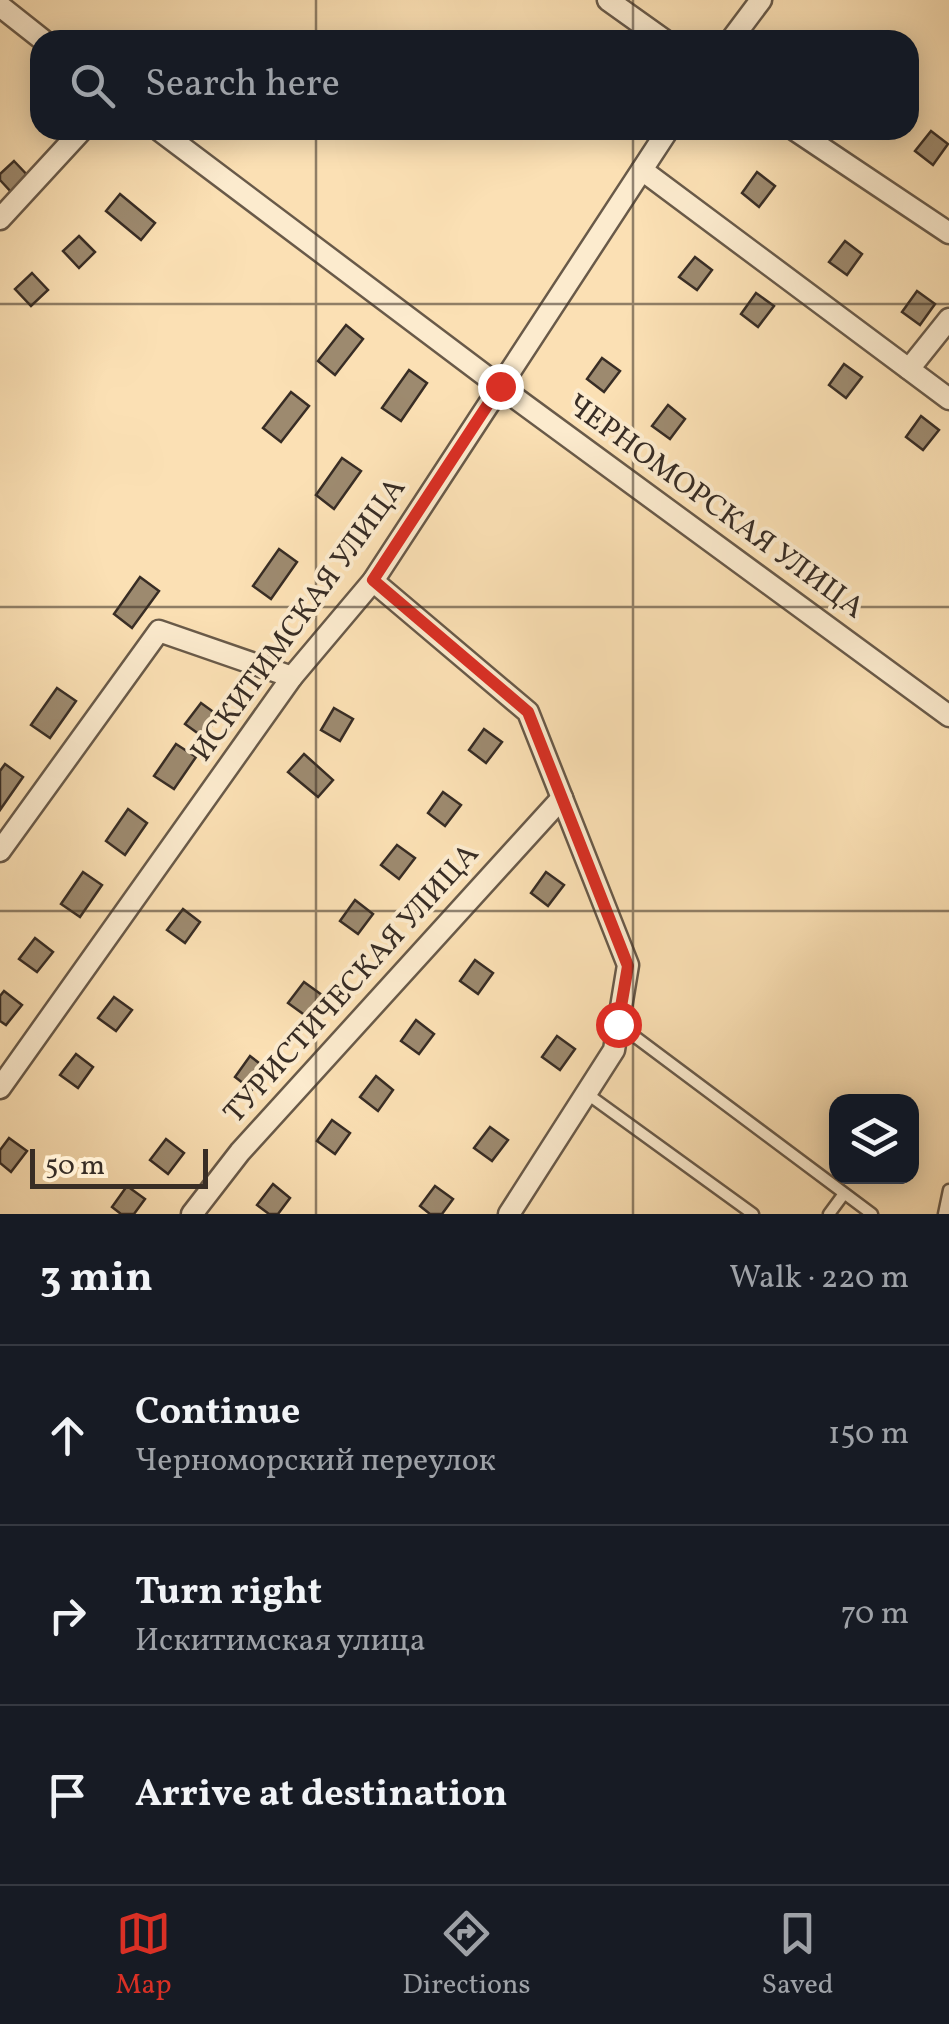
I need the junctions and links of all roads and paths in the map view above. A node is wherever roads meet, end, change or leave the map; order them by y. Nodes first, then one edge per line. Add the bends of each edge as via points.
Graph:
1 (608, 0) edge
2 (761, 0) edge
3 (0, 6) edge
4 (30, 30) edge
5 (650, 30) edge
6 (738, 30) edge
7 (73, 140) edge
8 (172, 140) edge
9 (662, 140) edge
10 (810, 140) edge
11 (642, 170) junction
12 (0, 218) edge
13 (949, 234) edge
14 (949, 319) edge
15 (909, 369) junction
16 (500, 386) junction
17 (949, 398) edge
18 (373, 580) junction
19 (292, 677) junction
20 (949, 716) edge
21 (562, 798) junction
22 (0, 851) edge
23 (618, 1024) junction
24 (0, 1088) edge
25 (586, 1093) junction
26 (949, 1190) edge
27 (842, 1195) junction
28 (192, 1214) edge
29 (509, 1214) edge
30 (754, 1214) edge
31 (829, 1214) edge
32 (872, 1214) edge
33 (944, 1214) edge

1 - 5 street
2 - 6 street
3 - 4 street
7 - 12 street
8 - 16 street, ЧЕРНОМОРСКАЯ УЛИЦА
9 - 11 street, ИСКИТИМСКАЯ УЛИЦА
10 - 13 street
11 - 15 street
11 - 16 street, ИСКИТИМСКАЯ УЛИЦА
14 - 15 street
15 - 17 street
16 - 18 street, ИСКИТИМСКАЯ УЛИЦА
16 - 20 street, ЧЕРНОМОРСКАЯ УЛИЦА
18 - 19 street, ИСКИТИМСКАЯ УЛИЦА
18 - 21 street via 528,712
19 - 22 street via 159,631
19 - 24 street, ИСКИТИМСКАЯ УЛИЦА
21 - 23 street via 628,966
21 - 28 street, ТУРИСТИЧЕСКАЯ УЛИЦА via 240,1152
23 - 25 street via 614,1050
23 - 27 lane
25 - 29 street
25 - 30 lane
26 - 33 lane
27 - 31 lane
27 - 32 lane

